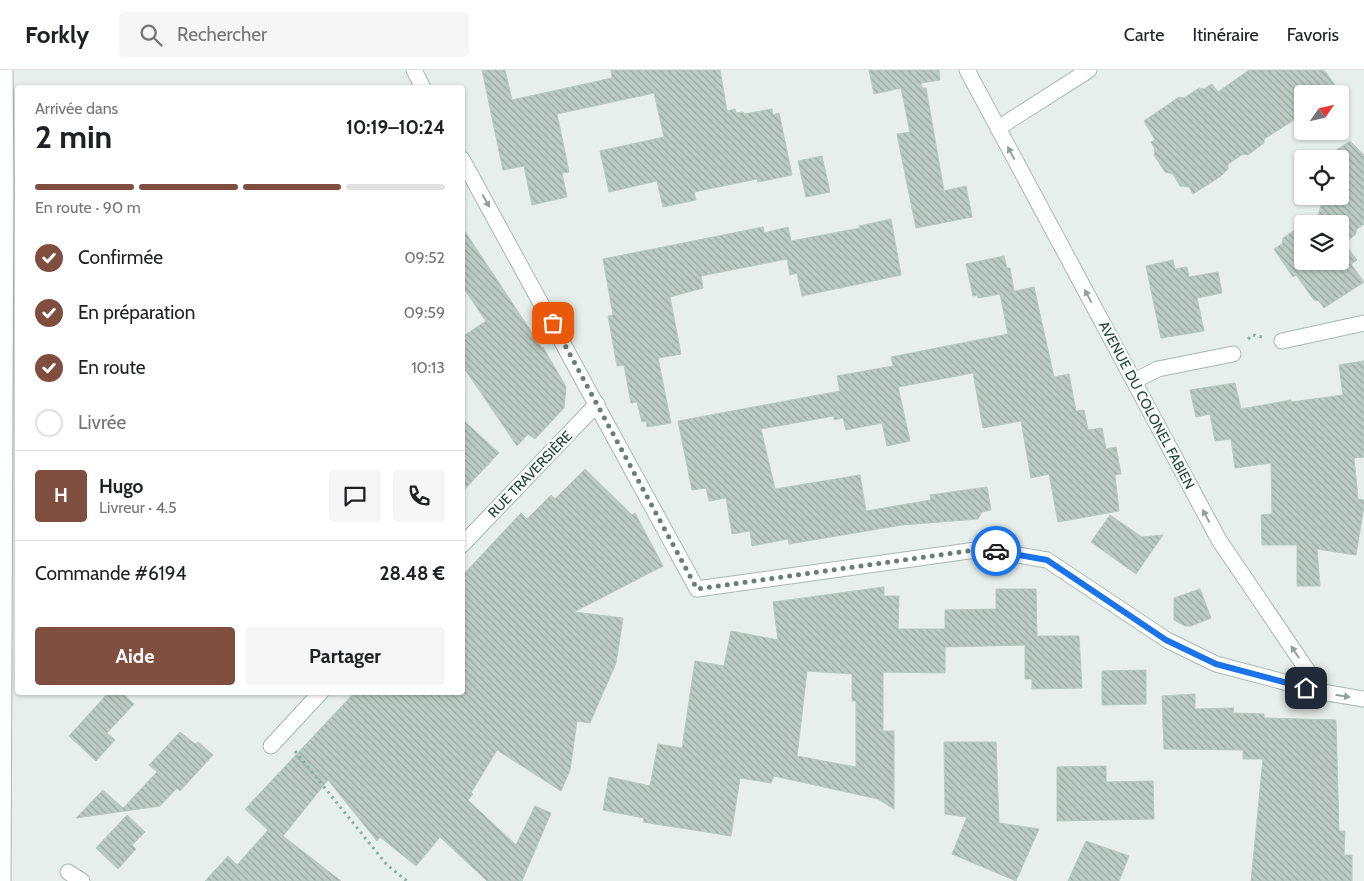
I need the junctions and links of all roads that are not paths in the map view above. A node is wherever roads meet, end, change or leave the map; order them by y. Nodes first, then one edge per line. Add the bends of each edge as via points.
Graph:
1 (5, 70) edge
2 (414, 70) edge
3 (967, 70) edge
4 (1089, 70) edge
5 (422, 85) edge
6 (998, 128) junction
7 (465, 164) edge
8 (1364, 323) edge
9 (1282, 341) road end
10 (1233, 354) road end
11 (1134, 381) junction
12 (598, 404) junction
13 (465, 542) edge
14 (1322, 692) junction
15 (318, 695) edge
16 (1364, 699) edge
17 (271, 746) dead end
18 (68, 872) dead end
19 (3, 881) edge
20 (82, 881) edge

1 - 19 street
2 - 5 street
3 - 6 street, AVENUE DU COLONEL FABIEN
4 - 6 street
11 -> 6 street, AVENUE DU COLONEL FABIEN
7 -> 12 street
8 - 9 street
10 - 11 street via 1158,369
14 -> 11 street, AVENUE DU COLONEL FABIEN via 1219,540
12 - 13 street, RUE TRAVERSIÈRE
12 - 14 street via 697,589 982,549 1047,560 1166,640 1216,664
14 -> 16 street
15 - 17 street
18 - 20 street

